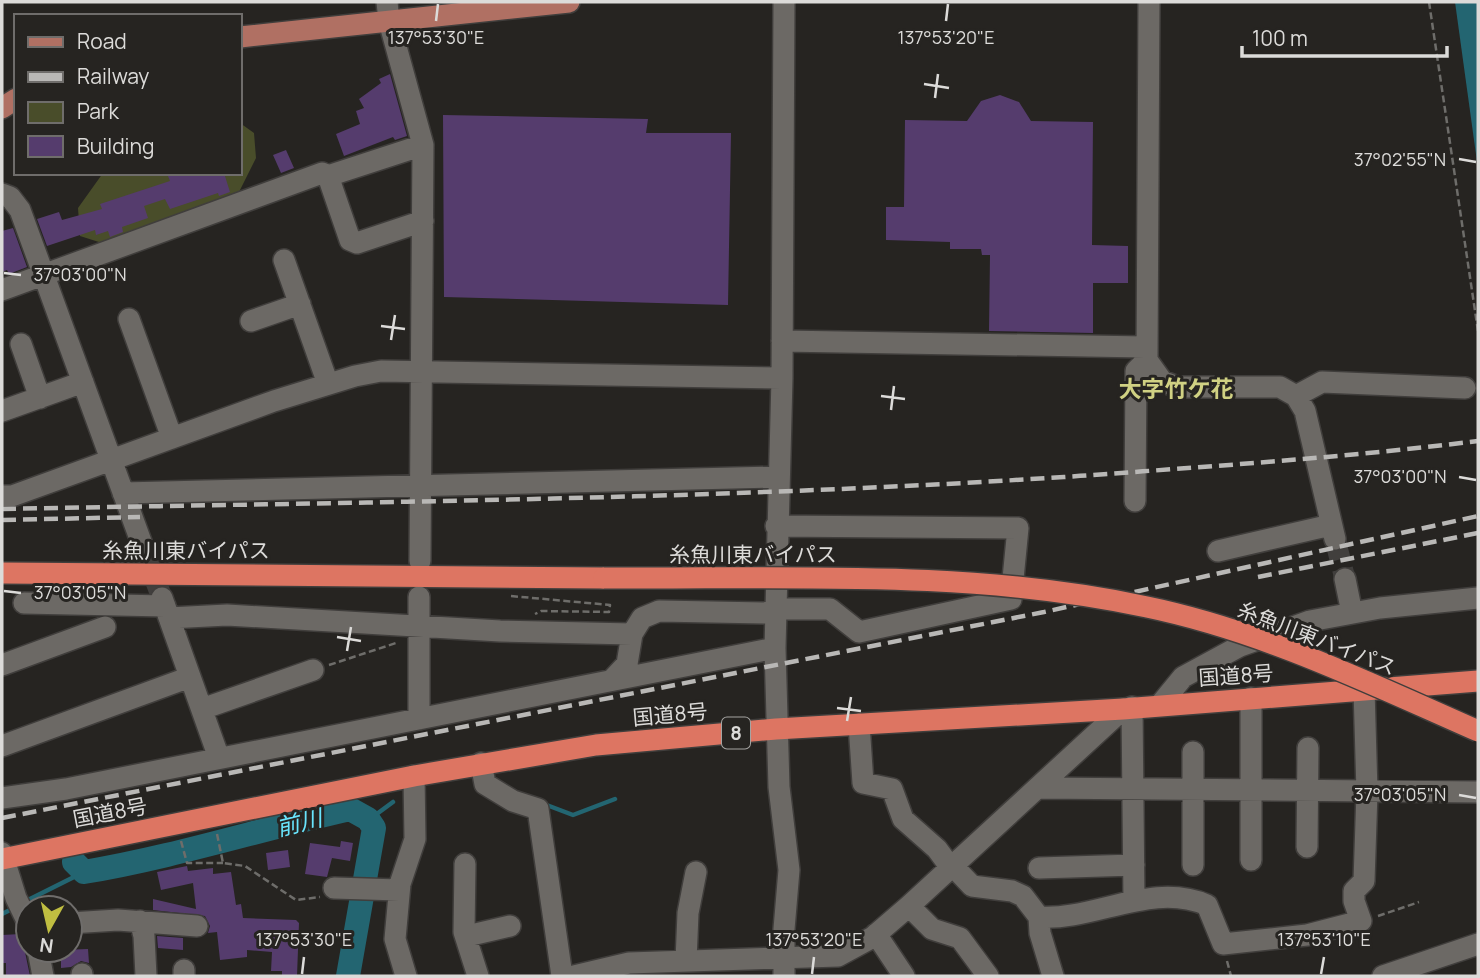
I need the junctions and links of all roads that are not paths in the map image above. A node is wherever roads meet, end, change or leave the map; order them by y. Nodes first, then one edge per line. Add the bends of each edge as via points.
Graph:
1 (565, 2) edge
2 (785, 2) edge
3 (1149, 2) edge
4 (388, 11) edge
5 (242, 37) edge
6 (423, 145) junction
7 (328, 176) junction
8 (2, 194) edge
9 (423, 221) junction
10 (284, 260) dead end
11 (46, 274) junction
12 (2, 290) edge
13 (300, 304) junction
14 (129, 319) dead end
15 (251, 321) dead end
16 (782, 341) junction
17 (21, 344) dead end
18 (1146, 353) junction
19 (422, 374) junction
20 (782, 377) junction
21 (83, 382) junction
22 (328, 384) junction
23 (1465, 388) dead end
24 (1296, 396) junction
25 (40, 398) junction
26 (2, 411) edge
27 (172, 438) junction
28 (111, 460) junction
29 (779, 477) junction
30 (421, 487) junction
31 (123, 493) junction
32 (2, 496) edge
33 (1135, 501) dead end
34 (776, 526) junction
35 (144, 547) tunnel mouth
36 (1218, 551) dead end
37 (420, 561) dead end
38 (2, 573) edge
39 (1345, 579) tunnel mouth
40 (419, 597) dead end
41 (1478, 597) edge
42 (24, 603) dead end
43 (165, 607) junction
44 (776, 609) junction
45 (1352, 613) junction
46 (105, 627) dead end
47 (419, 629) junction
48 (632, 634) junction
49 (775, 648) junction
50 (2, 665) edge
51 (313, 670) road end
52 (190, 677) junction
53 (612, 680) junction
54 (1478, 681) edge
55 (1364, 689) junction
56 (1251, 698) junction
57 (1160, 705) junction
58 (1127, 708) junction
59 (202, 709) junction
60 (419, 719) junction
61 (859, 724) junction
62 (776, 729) junction
63 (1478, 732) edge
64 (2, 746) edge
65 (1308, 748) dead end
66 (1193, 752) dead end
67 (219, 758) junction
68 (481, 763) junction
69 (414, 776) junction
70 (1039, 788) junction
71 (1134, 789) junction
72 (1192, 790) junction
73 (1251, 791) junction
74 (1308, 791) junction
75 (1367, 792) junction
76 (1478, 792) edge
77 (2, 798) edge
78 (1307, 847) dead end
79 (2, 857) edge
80 (1251, 860) dead end
81 (465, 864) dead end
82 (1134, 865) junction
83 (1193, 866) dead end
84 (952, 867) junction
85 (1039, 868) dead end
86 (696, 872) dead end
87 (334, 888) road end
88 (399, 890) junction
89 (17, 894) edge
90 (1134, 901) junction
91 (909, 906) junction
92 (1039, 917) junction
93 (84, 921) edge
94 (140, 921) junction
95 (197, 926) dead end
96 (510, 926) dead end
97 (876, 934) junction
98 (467, 936) junction
99 (1478, 944) edge
100 (686, 961) junction
101 (831, 966) edge
102 (729, 968) edge
103 (784, 968) edge
104 (650, 970) edge
105 (587, 974) edge
106 (146, 976) edge
107 (406, 976) edge
108 (478, 976) edge
109 (562, 976) edge
110 (904, 976) edge
111 (988, 976) edge
112 (1052, 976) edge
113 (1383, 976) edge

1 - 4 main road
2 - 16 street
3 - 18 street
4 - 5 main road
4 - 6 street
6 - 7 street
6 - 9 street
7 - 9 street via 350,240 357,243
7 - 11 street via 321,173
8 - 11 street via 20,209
9 - 19 street
10 - 13 street
11 - 12 street
11 - 21 street
13 - 15 street
13 - 22 street
14 - 27 street
16 - 18 street
16 - 20 street
17 - 25 street
18 - 24 street via 1162,381 1177,387 1280,387
18 - 33 street via 1136,371
19 - 20 street
19 - 22 street via 381,372
19 - 30 street
20 - 29 street
21 - 25 street
21 - 28 street
22 - 27 street
23 - 24 street via 1322,383
24 - 36 street via 1305,411 1333,532
25 - 26 street
27 - 28 street
28 - 31 street
28 - 32 street
29 - 30 street
29 - 34 street
30 - 31 street
30 - 37 street
31 - 35 street
34 - 44 street
34 - 44 street via 1018,528 1011,599 859,632 830,609
38 - 63 highway, 糸魚川東バイパス, bridge via 869,579 1026,589 1102,598 1187,617 1278,646
39 - 45 street
40 - 47 street
41 - 45 street
42 - 43 street
43 - 47 street
43 - 52 street
44 - 48 street via 765,613 659,611 642,618
44 - 49 street
45 - 57 street via 1310,621 1240,646 1183,677
46 - 50 street
47 - 48 street
47 - 60 street
48 - 53 street via 627,664
49 - 53 street
49 - 62 street
51 - 59 street
52 - 59 street
52 - 64 street
53 - 60 street
54 - 55 highway, 国道8号 / 8
55 - 56 highway, 国道8号 / 8
55 - 75 street
56 - 57 highway, 国道8号 / 8
56 - 73 street
57 - 58 highway, 国道8号 / 8
58 - 61 highway, 国道8号 / 8
58 - 70 street
58 - 71 street
59 - 67 street
60 - 67 street
61 - 62 highway, 国道8号 / 8
61 - 84 street via 863,783 892,789 903,819
62 - 68 highway, 国道8号 / 8 via 596,745
62 - 103 street via 789,859
65 - 74 street
66 - 72 street
67 - 77 street
68 - 69 highway, 国道8号 / 8
68 - 109 street via 485,784 538,809
69 - 79 highway, 国道8号 / 8
69 - 88 street via 415,839
70 - 71 street
70 - 84 street
71 - 72 street
71 - 82 street
72 - 73 street
72 - 83 street
73 - 74 street
73 - 80 street
74 - 75 street
74 - 78 street
75 - 76 street
75 - 90 street via 1364,881 1354,891 1361,921 1307,935 1223,944 1207,905 1178,897
79 - 89 street
81 - 98 street
82 - 85 street
82 - 90 street
84 - 91 street
84 - 92 street via 972,886 1023,896
86 - 100 street
87 - 88 street
88 - 107 street via 395,939
90 - 92 street
91 - 97 street
91 - 111 street via 932,929 960,938
92 - 112 street
93 - 94 street
94 - 95 street
94 - 106 street
96 - 98 street
97 - 101 street
97 - 110 street
98 - 108 street
99 - 113 street
100 - 102 street
100 - 104 street
101 - 103 street
102 - 103 street
104 - 105 street

